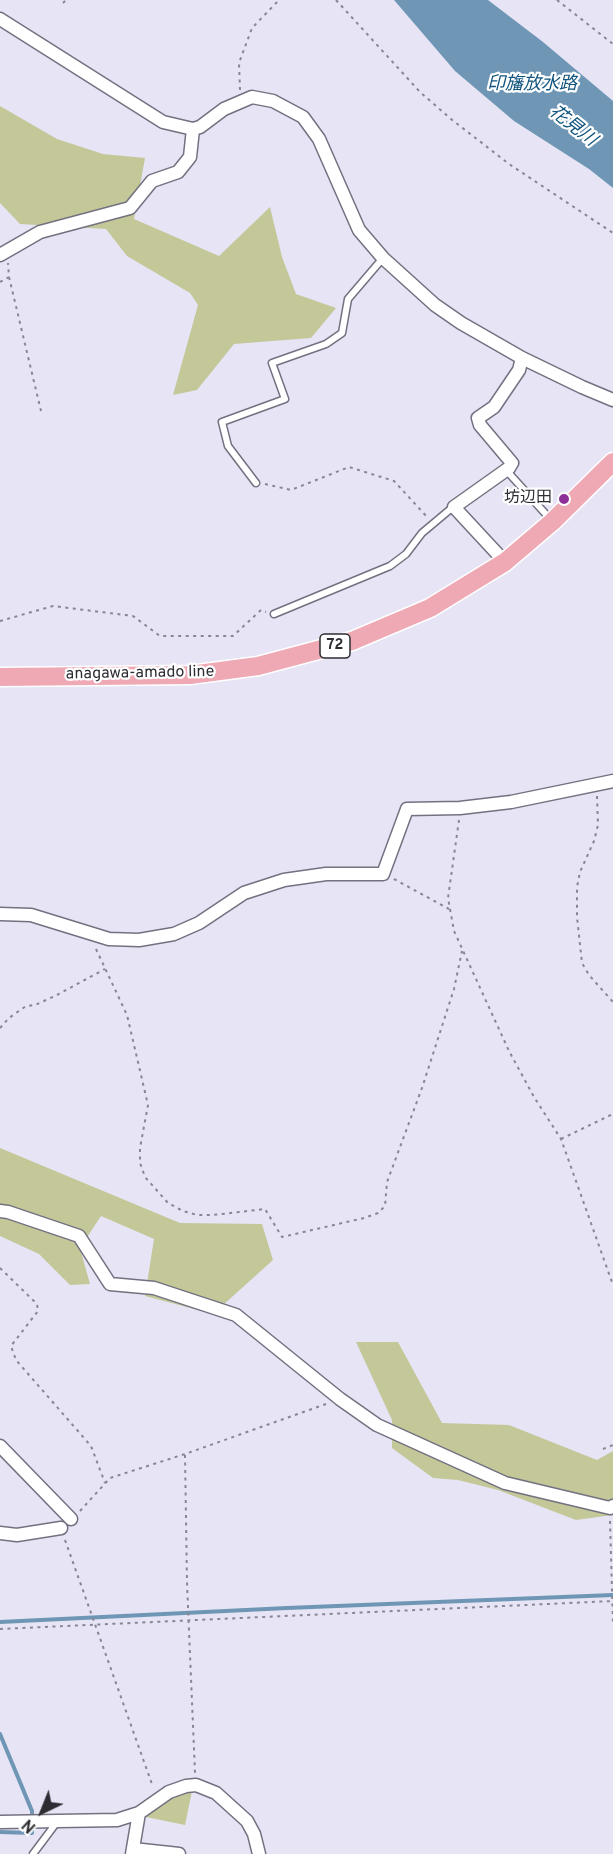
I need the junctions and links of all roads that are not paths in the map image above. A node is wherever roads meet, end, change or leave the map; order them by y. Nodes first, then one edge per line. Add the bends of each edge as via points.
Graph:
1 (0, 19) edge
2 (193, 129) junction
3 (4, 253) edge
4 (383, 258) junction
5 (522, 358) junction
6 (613, 400) edge
7 (613, 462) edge
8 (506, 470) junction
9 (256, 483) road end
10 (454, 507) junction
11 (552, 522) junction
12 (505, 562) junction
13 (274, 614) road end
14 (0, 677) edge
15 (613, 781) edge
16 (0, 914) edge
17 (0, 1211) edge
18 (0, 1446) edge
19 (611, 1507) edge
20 (71, 1520) road end
21 (61, 1528) road end
22 (0, 1533) edge
23 (139, 1813) junction
24 (0, 1822) edge
25 (57, 1822) junction
26 (133, 1851) edge
27 (33, 1854) edge
28 (179, 1854) edge
29 (259, 1854) edge

1 - 2 street via 163,122
2 - 3 street via 190,157 178,172 152,181 130,208 40,232
2 - 4 street via 224,109 252,98 273,101 303,117 319,139 359,230
4 - 5 street via 435,305
4 - 9 lane via 348,299 342,333 326,344 272,363 285,399 222,422 228,446
5 - 6 street
5 - 8 street via 519,370 494,407 478,418 480,426 512,463
7 - 11 main road, anagawa-amado line / 72
8 - 10 street
8 - 11 lane
10 - 12 street
10 - 13 lane via 390,566
11 - 12 main road, anagawa-amado line / 72
12 - 14 main road, anagawa-amado line / 72 via 430,608 388,627 258,666 163,677
15 - 16 street via 511,802 407,809 383,874 326,874 284,880 244,892 199,923 174,934 139,940 109,939 31,915
17 - 19 street via 79,1236 110,1284 154,1288 236,1315 377,1425 505,1483
18 - 20 street
21 - 22 street via 17,1535
23 - 25 street via 117,1820
23 - 26 street
23 - 29 street via 169,1792 196,1785 216,1793 247,1821
24 - 25 street
25 - 27 lane
26 - 28 street

